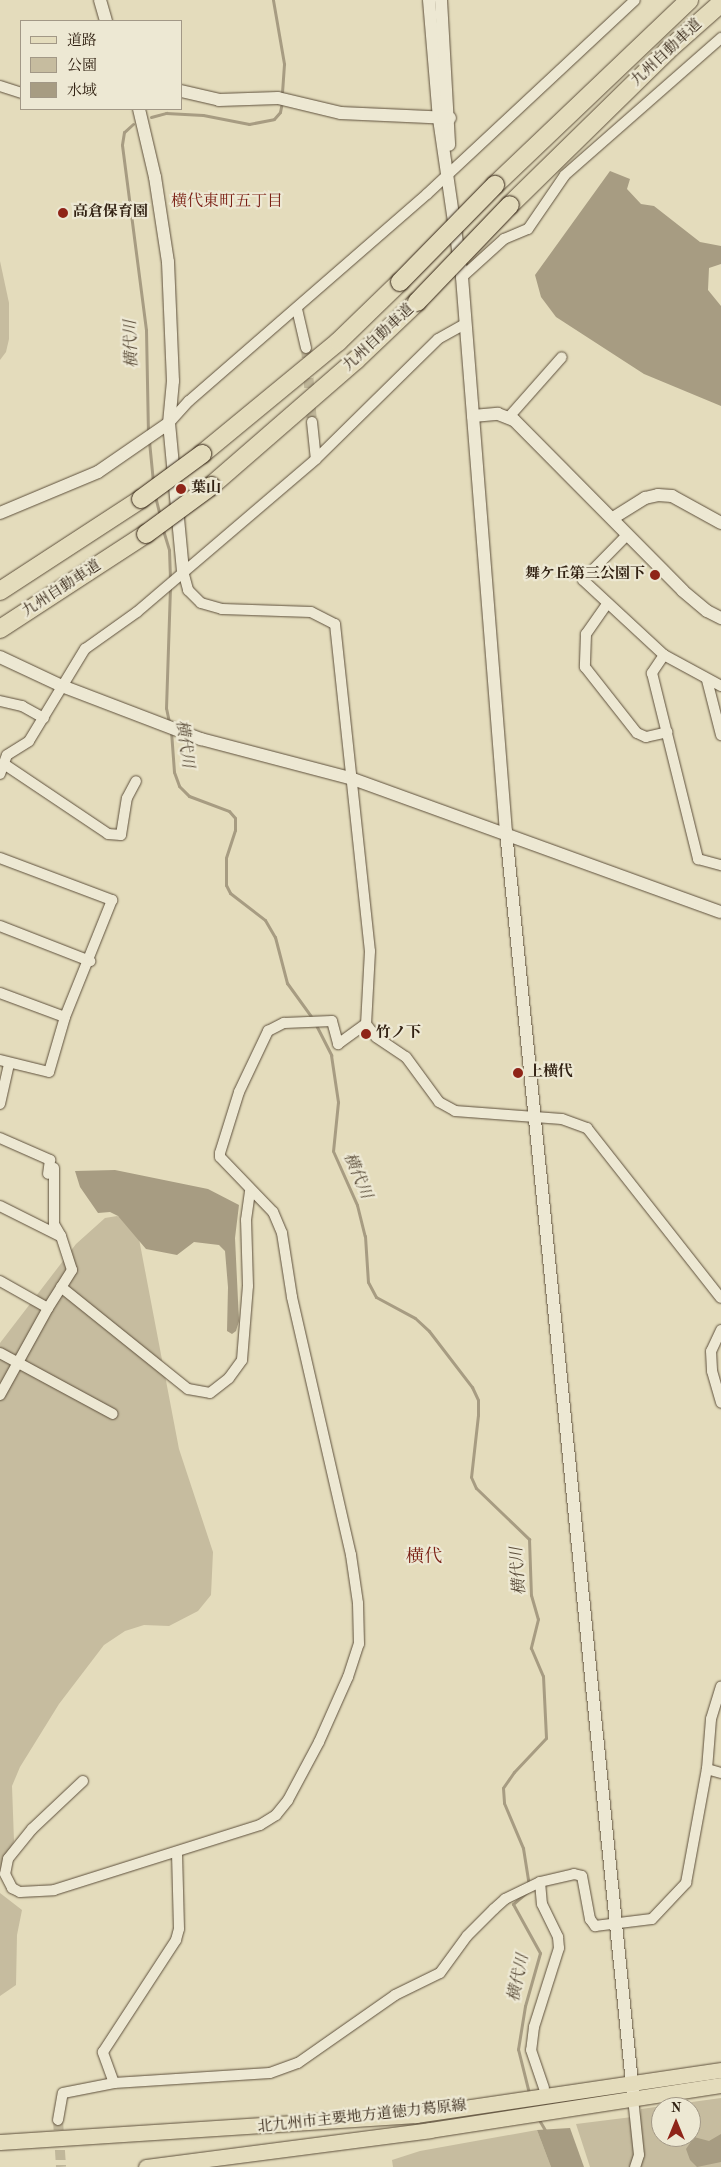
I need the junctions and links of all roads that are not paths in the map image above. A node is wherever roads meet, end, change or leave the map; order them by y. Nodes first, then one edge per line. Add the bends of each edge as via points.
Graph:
1 (100, 0) edge
2 (429, 0) edge
3 (441, 0) edge
4 (634, 0) edge
5 (689, 0) edge
6 (721, 3) edge
7 (106, 20) edge
8 (721, 38) edge
9 (0, 86) edge
10 (182, 91) edge
11 (20, 92) edge
12 (139, 110) edge
13 (444, 118) junction
14 (449, 173) junction
15 (462, 277) junction
16 (297, 309) junction
17 (465, 324) junction
18 (306, 348) tunnel mouth
19 (562, 358) dead end
20 (472, 416) junction
21 (508, 418) junction
22 (312, 422) tunnel mouth
23 (169, 423) junction
24 (316, 459) junction
25 (0, 513) edge
26 (613, 518) junction
27 (721, 523) edge
28 (627, 535) junction
29 (183, 571) junction
30 (3, 589) edge
31 (607, 604) junction
32 (721, 618) edge
33 (0, 628) edge
34 (664, 655) junction
35 (0, 657) edge
36 (707, 680) junction
37 (62, 686) junction
38 (721, 686) edge
39 (0, 700) edge
40 (44, 718) junction
41 (667, 732) junction
42 (721, 735) edge
43 (2, 769) edge
44 (350, 778) junction
45 (136, 781) dead end
46 (506, 832) junction
47 (0, 858) edge
48 (721, 865) edge
49 (721, 912) edge
50 (0, 926) edge
51 (90, 961) junction
52 (0, 993) edge
53 (65, 1017) junction
54 (366, 1024) junction
55 (4, 1062) edge
56 (0, 1104) edge
57 (534, 1119) junction
58 (0, 1138) edge
59 (250, 1190) junction
60 (0, 1206) edge
61 (61, 1236) junction
62 (0, 1281) edge
63 (61, 1287) junction
64 (721, 1298) edge
65 (48, 1308) junction
66 (721, 1330) edge
67 (0, 1352) edge
68 (19, 1362) junction
69 (0, 1395) edge
70 (721, 1403) edge
71 (113, 1414) dead end
72 (721, 1686) edge
73 (707, 1769) junction
74 (721, 1773) edge
75 (83, 1781) dead end
76 (177, 1852) junction
77 (540, 1882) junction
78 (616, 1922) junction
79 (721, 2070) edge
80 (631, 2082) junction
81 (114, 2083) junction
82 (721, 2085) edge
83 (544, 2088) dead end
84 (633, 2098) junction
85 (58, 2120) tunnel mouth
86 (0, 2142) edge
87 (146, 2167) edge
88 (634, 2167) edge

1 - 7 street
2 - 13 street
3 - 13 street
4 - 14 street
5 - 30 highway, 九州自動車道, bridge via 495,185 338,342 202,454 142,498
6 - 33 highway, 九州自動車道, bridge via 667,51 510,205 417,302 348,367 211,486 146,534
8 - 15 street via 565,175 528,229 504,239
9 - 11 street
10 - 13 street via 219,100 278,98 341,113
12 - 23 street via 156,183 168,262 173,381
13 - 14 street
14 - 15 street
14 - 16 street
15 - 17 street
16 - 18 street
16 - 23 street via 189,401
17 - 20 street
17 - 24 street via 438,339
19 - 21 street
20 - 21 street via 498,414
20 - 46 street
21 - 26 street via 514,420
22 - 24 street
23 - 25 street via 98,472
23 - 29 street
24 - 29 street
26 - 27 street via 645,498 658,495 672,496
26 - 28 street
28 - 31 street via 583,580
28 - 32 street via 683,591
29 - 37 street via 137,612 85,649
29 - 44 street via 188,590 201,603 222,609 311,612 334,624
31 - 34 street
31 - 41 street via 586,634 585,667 637,733 646,737
34 - 36 street
34 - 41 street via 652,673
35 - 37 street
36 - 38 street
36 - 42 street
37 - 40 street
37 - 44 street via 201,739
39 - 40 street via 22,706
40 - 43 street via 29,742 7,755
41 - 48 street via 698,859
43 - 45 street via 108,834 121,835 127,798
44 - 46 street
44 - 54 street via 370,951
46 - 49 street
46 - 57 street
47 - 51 street via 112,900
50 - 51 street
51 - 53 street
52 - 53 street
53 - 55 street via 49,1072
54 - 57 street via 376,1037 406,1057 439,1102 455,1111
54 - 59 street via 338,1044 332,1021 284,1022 268,1031 260,1042 239,1092 220,1153 220,1157
55 - 56 street
57 - 64 street via 562,1119 587,1128
57 - 78 street
58 - 61 street via 50,1160 54,1224
59 - 63 street via 246,1220 248,1286 242,1360 229,1378 210,1393 201,1394 188,1389
59 - 76 street via 273,1212 282,1232 292,1297 351,1555 358,1602 359,1644 319,1742 288,1800 276,1815 260,1825
60 - 61 street
61 - 63 street via 72,1270
62 - 65 street
63 - 65 street
65 - 68 street
66 - 70 street via 711,1351 712,1371
67 - 68 street
68 - 69 street
68 - 71 street
72 - 73 street via 711,1719
73 - 74 street
73 - 78 street via 686,1883 652,1919
75 - 76 street via 32,1829 8,1859 5,1874 12,1888 20,1892 54,1890
76 - 81 street via 179,1929 162,1965 103,2052
77 - 78 street via 574,1874 582,1876 590,1919 595,1926
77 - 81 street via 505,1899 494,1909 467,1936 440,1973 395,1994 298,2064 270,2072
77 - 83 street via 542,1904 558,1937 559,1948 534,2027 531,2050
78 - 80 street
79 - 80 main road, 北九州市主要地方道徳力葛原線
80 - 84 street
80 - 86 main road, 北九州市主要地方道徳力葛原線 via 416,2115
81 - 85 street via 63,2093
82 - 84 main road, 北九州市主要地方道徳力葛原線
84 - 87 main road, 北九州市主要地方道徳力葛原線 via 430,2130
84 - 88 street via 639,2155

